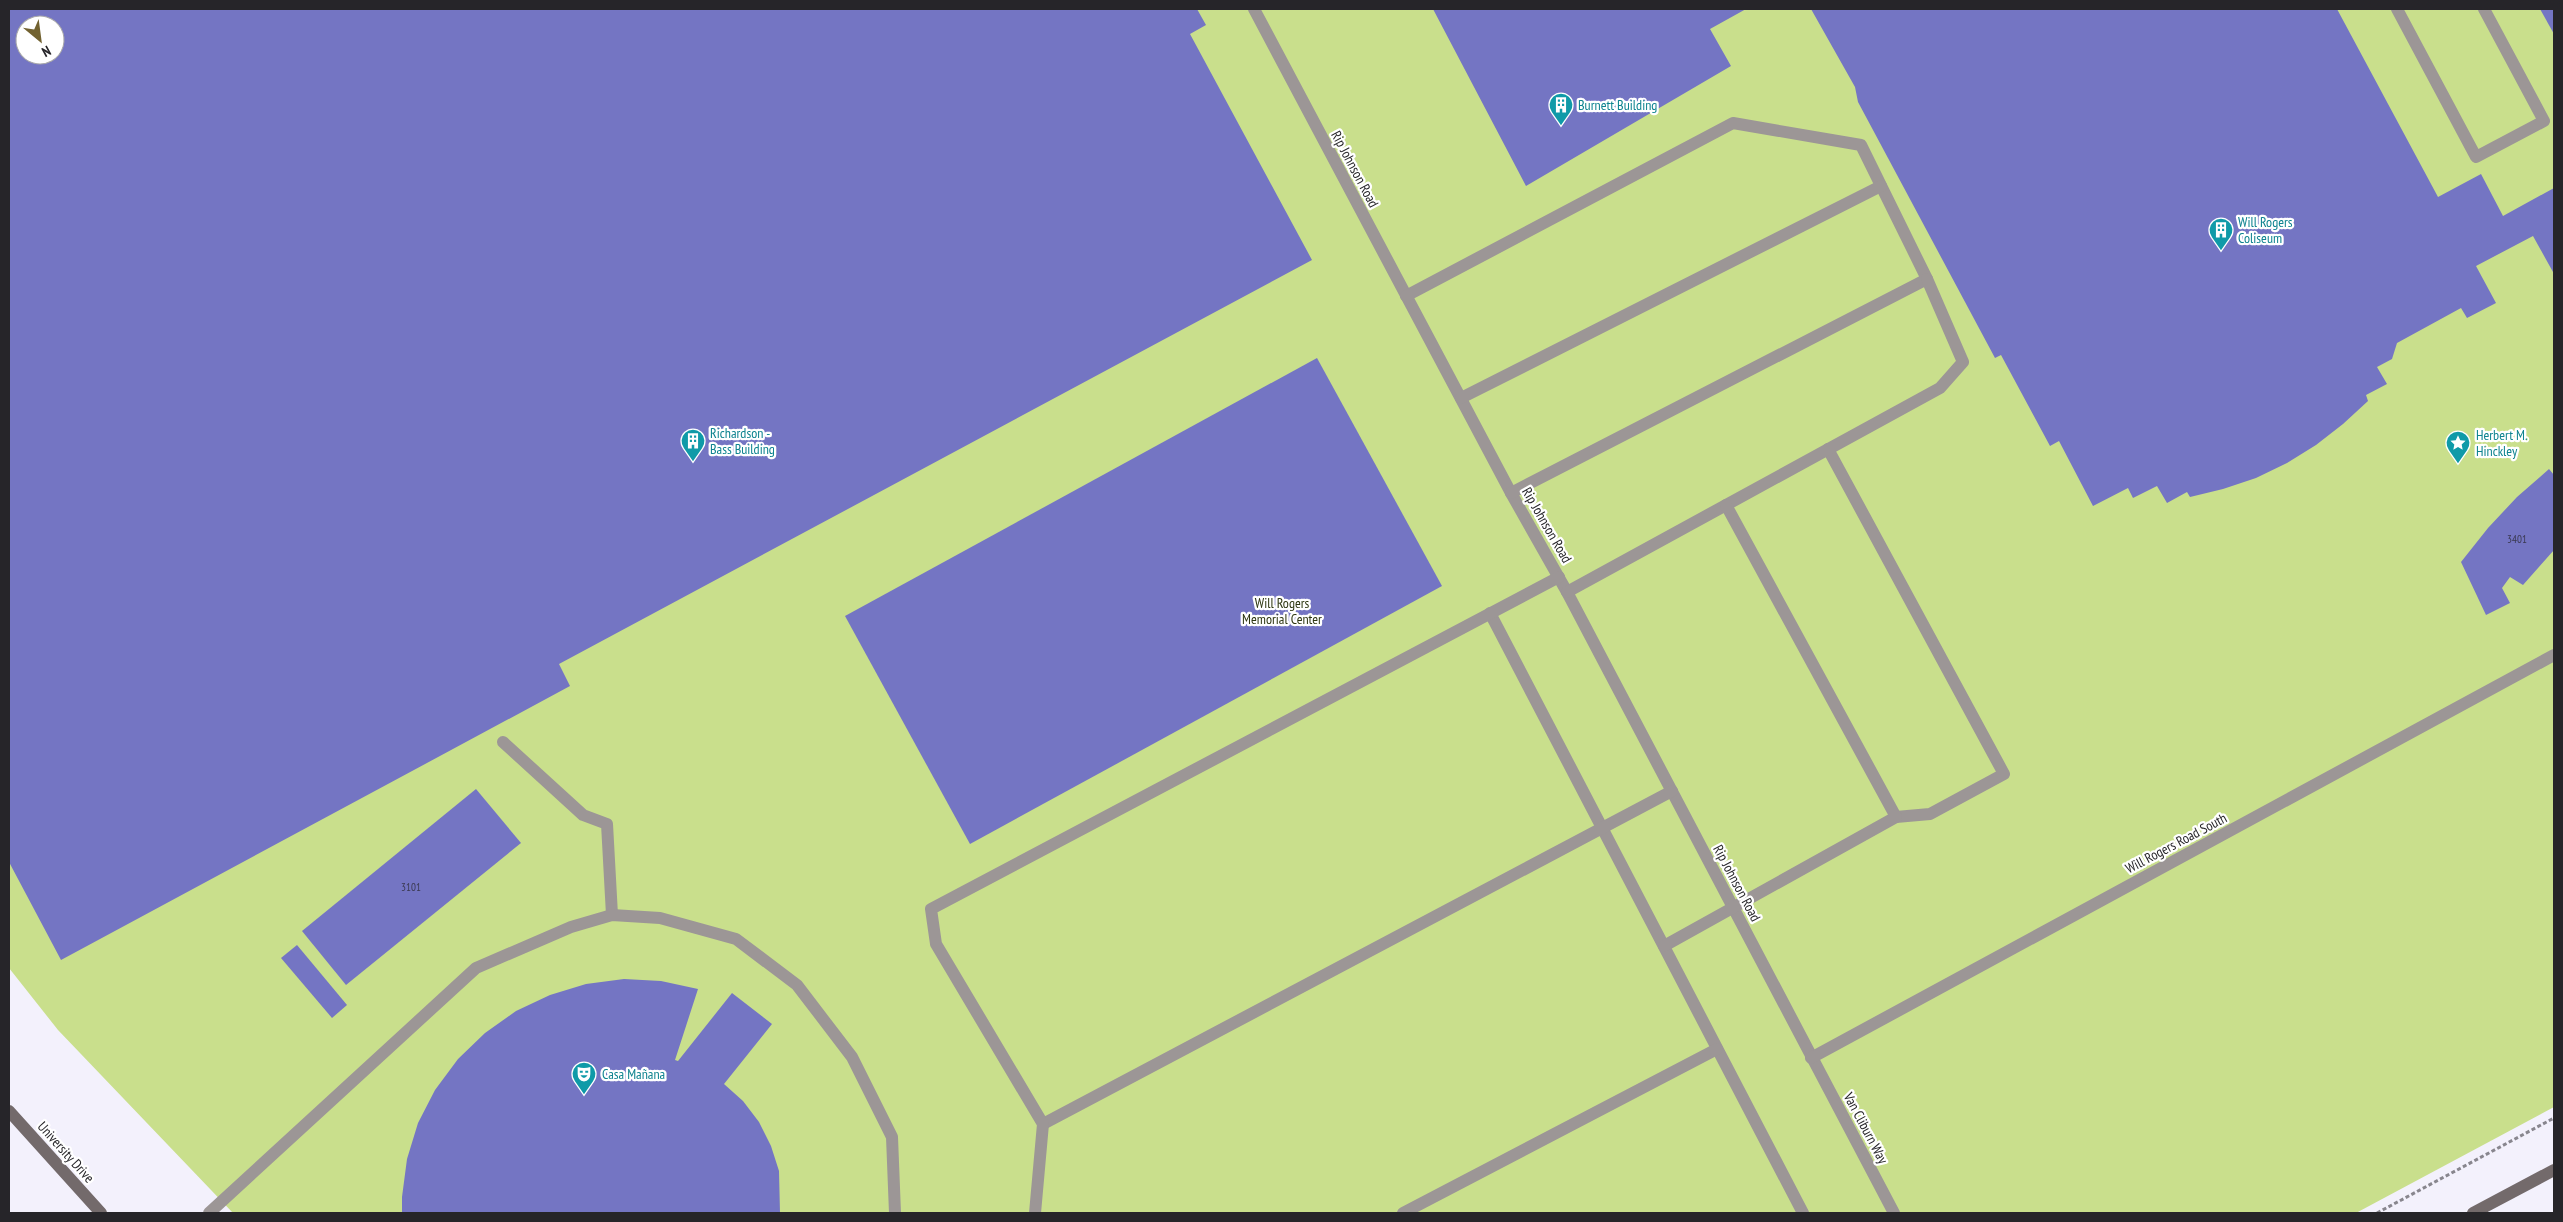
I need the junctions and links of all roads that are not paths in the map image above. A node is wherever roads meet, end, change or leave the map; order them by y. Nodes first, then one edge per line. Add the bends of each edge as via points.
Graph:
1 (1254, 9) edge
2 (2397, 9) edge
3 (2484, 9) edge
4 (1881, 186) junction
5 (1927, 279) junction
6 (1406, 296) junction
7 (1461, 398) junction
8 (1828, 449) junction
9 (1511, 493) junction
10 (1726, 505) junction
11 (1559, 577) junction
12 (1567, 592) junction
13 (1490, 613) junction
14 (2554, 654) edge
15 (503, 742) dead end
16 (1672, 791) junction
17 (1896, 817) junction
18 (1602, 828) junction
19 (1733, 908) junction
20 (612, 915) junction
21 (1664, 946) junction
22 (1717, 1048) junction
23 (1811, 1058) junction
24 (9, 1111) edge
25 (1043, 1124) junction
26 (2554, 1170) edge
27 (101, 1213) edge
28 (209, 1213) edge
29 (895, 1213) edge
30 (1036, 1213) edge
31 (1403, 1213) edge
32 (1803, 1213) edge
33 (1894, 1213) edge
34 (2474, 1213) edge

1 - 6 lane, Rip Johnson Road
2 - 3 lane via 2476,157 2544,121
4 - 5 lane
4 - 6 lane via 1861,145 1733,123
4 - 7 lane
5 - 8 lane via 1963,362 1940,388
5 - 9 lane
6 - 7 lane, Rip Johnson Road
7 - 9 lane, Rip Johnson Road
8 - 10 lane
8 - 17 lane via 2004,774 1930,814
9 - 11 lane, Rip Johnson Road
10 - 12 lane
10 - 17 lane
11 - 12 lane, Rip Johnson Road
11 - 13 lane
12 - 16 lane, Rip Johnson Road
13 - 18 lane
13 - 25 lane via 931,909 936,944
14 - 23 lane, Will Rogers Road South
15 - 20 lane via 583,815 607,824
16 - 18 lane
16 - 19 lane, Rip Johnson Road
17 - 19 lane
18 - 21 lane
18 - 25 lane
19 - 21 lane
19 - 23 lane, Rip Johnson Road
20 - 28 lane via 571,927 476,968
20 - 29 lane via 660,918 736,939 797,985 852,1057 892,1137
21 - 22 lane
22 - 31 lane
22 - 32 lane
23 - 33 lane, Van Cliburn Way
24 - 27 main road, University Drive
25 - 30 lane
26 - 34 main road

